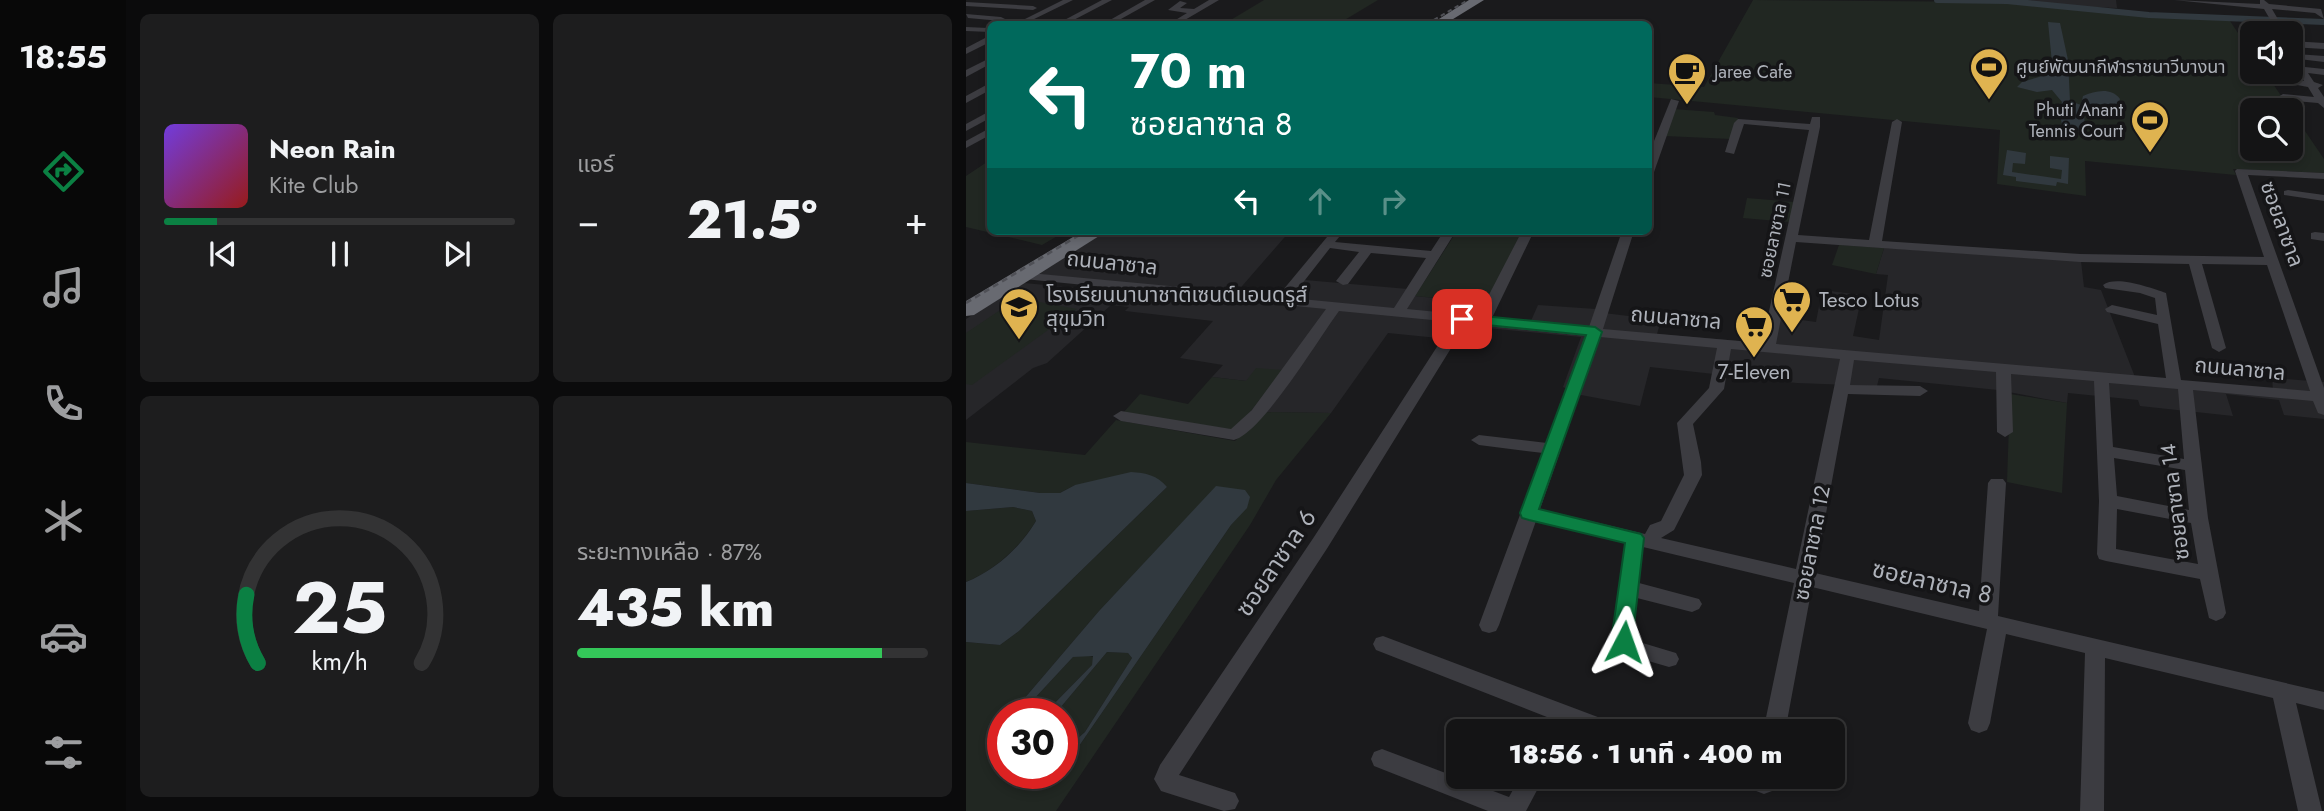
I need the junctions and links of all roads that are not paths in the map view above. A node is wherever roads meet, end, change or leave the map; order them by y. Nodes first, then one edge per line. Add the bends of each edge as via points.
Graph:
1 (1001, 0) edge
2 (1069, 0) edge
3 (1108, 0) edge
4 (1151, 0) edge
5 (1215, 0) edge
6 (1465, 0) edge
7 (1478, 0) edge
8 (2178, 0) edge
9 (1042, 3) dead end
10 (1183, 3) dead end
11 (2264, 3) edge
12 (966, 4) edge
13 (990, 5) junction
14 (1033, 8) dead end
15 (1196, 11) junction
16 (967, 16) edge
17 (2323, 17) edge
18 (1001, 19) dead end
19 (1025, 21) edge
20 (1067, 21) edge
21 (1112, 21) edge
22 (1178, 21) edge
23 (1429, 21) edge
24 (1442, 21) edge
25 (2276, 21) edge
26 (966, 29) edge
27 (987, 34) edge
28 (987, 35) edge
29 (2303, 45) edge
30 (2324, 46) edge
31 (966, 51) edge
32 (2303, 56) edge
33 (2324, 59) edge
34 (987, 63) edge
35 (2303, 70) edge
36 (2303, 72) edge
37 (2324, 72) edge
38 (966, 74) edge
39 (2303, 83) edge
40 (2311, 84) junction
41 (966, 85) edge
42 (2324, 85) edge
43 (987, 89) edge
44 (987, 90) edge
45 (2283, 97) dead end
46 (966, 100) edge
47 (1674, 101) dead end
48 (2323, 102) edge
49 (987, 116) edge
50 (1897, 122) dead end
51 (966, 128) edge
52 (987, 133) edge
53 (966, 145) edge
54 (1730, 152) dead end
55 (1652, 161) edge
56 (2324, 176) edge
57 (2288, 193) dead end
58 (2324, 198) edge
59 (1072, 235) edge
60 (1089, 235) edge
61 (1335, 235) edge
62 (1447, 235) edge
63 (1526, 235) edge
64 (1627, 235) edge
65 (1792, 238) junction
66 (1875, 244) junction
67 (1335, 246) dead end
68 (1368, 249) junction
69 (1434, 255) junction
70 (2195, 261) junction
71 (2273, 261) junction
72 (1016, 274) junction
73 (1343, 281) dead end
74 (2110, 285) dead end
75 (966, 297) edge
76 (1282, 300) junction
77 (1335, 306) junction
78 (2112, 309) dead end
79 (966, 310) edge
80 (1398, 312) junction
81 (1462, 319) junction
82 (1483, 321) junction
83 (2165, 321) junction
84 (1595, 332) junction
85 (1725, 343) junction
86 (1768, 347) junction
87 (2220, 348) dead end
88 (1848, 354) junction
89 (2003, 368) junction
90 (2101, 377) junction
91 (2180, 385) junction
92 (1842, 389) junction
93 (1920, 391) dead end
94 (2322, 401) edge
95 (1121, 416) dead end
96 (2005, 432) dead end
97 (1479, 440) dead end
98 (1552, 449) junction
99 (2105, 451) junction
100 (2193, 466) junction
101 (1997, 482) dead end
102 (2108, 501) junction
103 (1529, 513) junction
104 (2199, 518) junction
105 (1651, 542) junction
106 (2207, 573) junction
107 (1805, 579) junction
108 (1629, 588) junction
109 (1692, 604) dead end
110 (2216, 613) dead end
111 (1993, 623) junction
112 (1489, 625) dead end
113 (1382, 644) dead end
114 (2095, 647) junction
115 (1669, 659) dead end
116 (2282, 691) junction
117 (2324, 701) edge
118 (1550, 719) edge
119 (1777, 719) edge
120 (1979, 723) dead end
121 (1382, 758) dead end
122 (1526, 789) edge
123 (1227, 801) dead end
124 (1514, 811) edge
125 (2092, 811) edge
126 (2310, 811) edge

1 - 9 street
1 - 13 street
2 - 19 street
3 - 20 street
4 - 21 street
5 - 15 street
6 - 23 highway
7 - 24 highway
8 - 11 street
10 - 15 street via 1172,10
11 - 17 street via 2315,10
11 - 25 street
12 - 13 street
13 - 14 street
13 - 16 street
15 - 22 street
16 - 18 street
26 - 27 street
28 - 31 street
29 - 30 street
32 - 33 street
34 - 38 street
35 - 37 street
36 - 40 street
39 - 40 street
40 - 42 street
40 - 48 street
41 - 43 street
44 - 46 street
45 - 48 street
47 - 55 street
49 - 51 street
50 - 66 street via 1900,145
52 - 53 street
54 - 65 street, ซอยลาซาล 11 via 1742,121 1815,123
56 - 71 street, ซอยลาซาล via 2241,171
57 - 58 street
59 - 72 highway
60 - 72 highway
61 - 76 street
62 - 69 street
63 - 82 street
64 - 84 street
65 - 66 street
65 - 86 street, ซอยลาซาล 11
66 - 70 street
67 - 68 street
68 - 69 street
68 - 73 street
69 - 80 street
70 - 71 street
70 - 87 street
71 - 94 street, ซอยลาซาล
72 - 75 highway
72 - 76 street, ถนนลาซาล
72 - 79 highway
74 - 83 street, ซอยลาซาล 14 via 2158,293
76 - 77 street, ถนนลาซาล
77 - 80 street, ถนนลาซาล
77 - 95 street via 1258,414 1234,435
78 - 83 street
80 - 81 street, ถนนลาซาล
81 - 82 street, ถนนลาซาล
81 - 123 street, ซอยลาซาล 6 via 1168,772 1170,783
82 - 84 street, ถนนลาซาล
83 - 91 street, ซอยลาซาล 14
84 - 85 street, ถนนลาซาล
84 - 98 street
85 - 86 street, ถนนลาซาล
85 - 105 street via 1716,389 1685,423 1694,467 1668,525 1675,534
86 - 88 street, ถนนลาซาล
88 - 89 street, ถนนลาซาล
88 - 92 street, ซอยลาซาล 12
89 - 90 street, ถนนลาซาล
89 - 96 street
90 - 91 street, ถนนลาซาล
90 - 99 street
91 - 94 street, ถนนลาซาล
91 - 100 street, ซอยลาซาล 14
92 - 93 street
92 - 107 street, ซอยลาซาล 12
97 - 98 street
98 - 103 street
99 - 100 street
99 - 102 street
100 - 104 street, ซอยลาซาล 14
101 - 111 street
102 - 104 street
102 - 106 street via 2106,554
103 - 105 street, ซอยลาซาล 8
103 - 112 street
104 - 106 street, ซอยลาซาล 14
105 - 107 street, ซอยลาซาล 8
105 - 108 street
106 - 110 street, ซอยลาซาล 14
107 - 111 street, ซอยลาซาล 8
107 - 119 street, ซอยลาซาล 12
108 - 109 street
108 - 115 street via 1624,642
111 - 114 street, ซอยลาซาล 8
111 - 120 street
113 - 118 street
114 - 116 street, ซอยลาซาล 8
114 - 125 street
116 - 117 street, ซอยลาซาล 8
116 - 126 street
121 - 124 street
122 - 124 street

